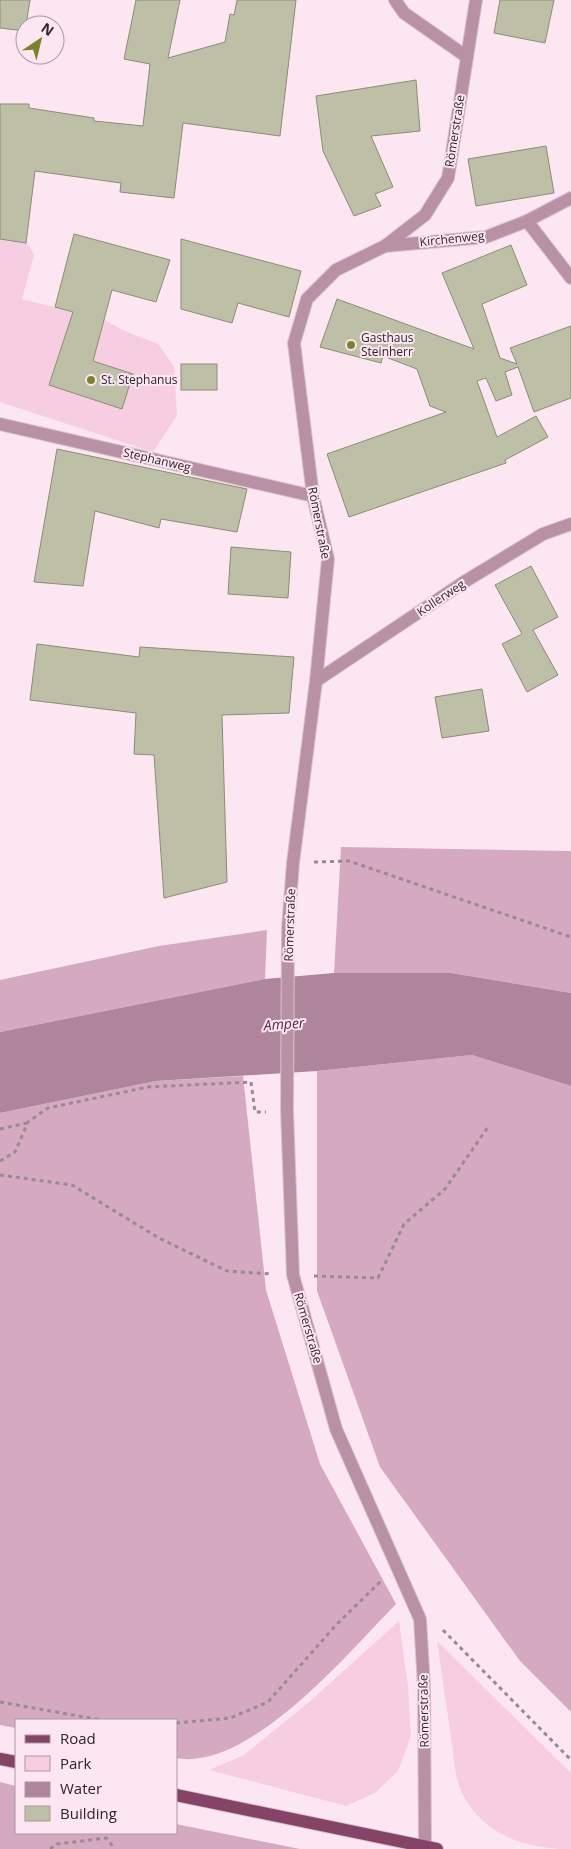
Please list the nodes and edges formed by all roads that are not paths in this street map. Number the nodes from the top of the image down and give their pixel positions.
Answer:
1 (395, 0) edge
2 (476, 0) edge
3 (467, 57) junction
4 (571, 198) edge
5 (527, 221) junction
6 (385, 246) junction
7 (571, 278) edge
8 (0, 424) edge
9 (313, 496) junction
10 (571, 524) edge
11 (316, 681) junction
12 (0, 1759) edge
13 (15, 1762) edge
14 (178, 1795) edge
15 (431, 1848) edge

1 - 3 street
2 - 3 street, Römerstraße
3 - 6 street, Römerstraße
4 - 5 street, Kirchenweg
5 - 6 street, Kirchenweg
5 - 7 street
6 - 9 street, Römerstraße
8 - 9 street, Stephanweg
9 - 11 street, Römerstraße
10 - 11 street, Kollerweg
11 - 15 street, Römerstraße
12 - 13 main road
14 - 15 main road

